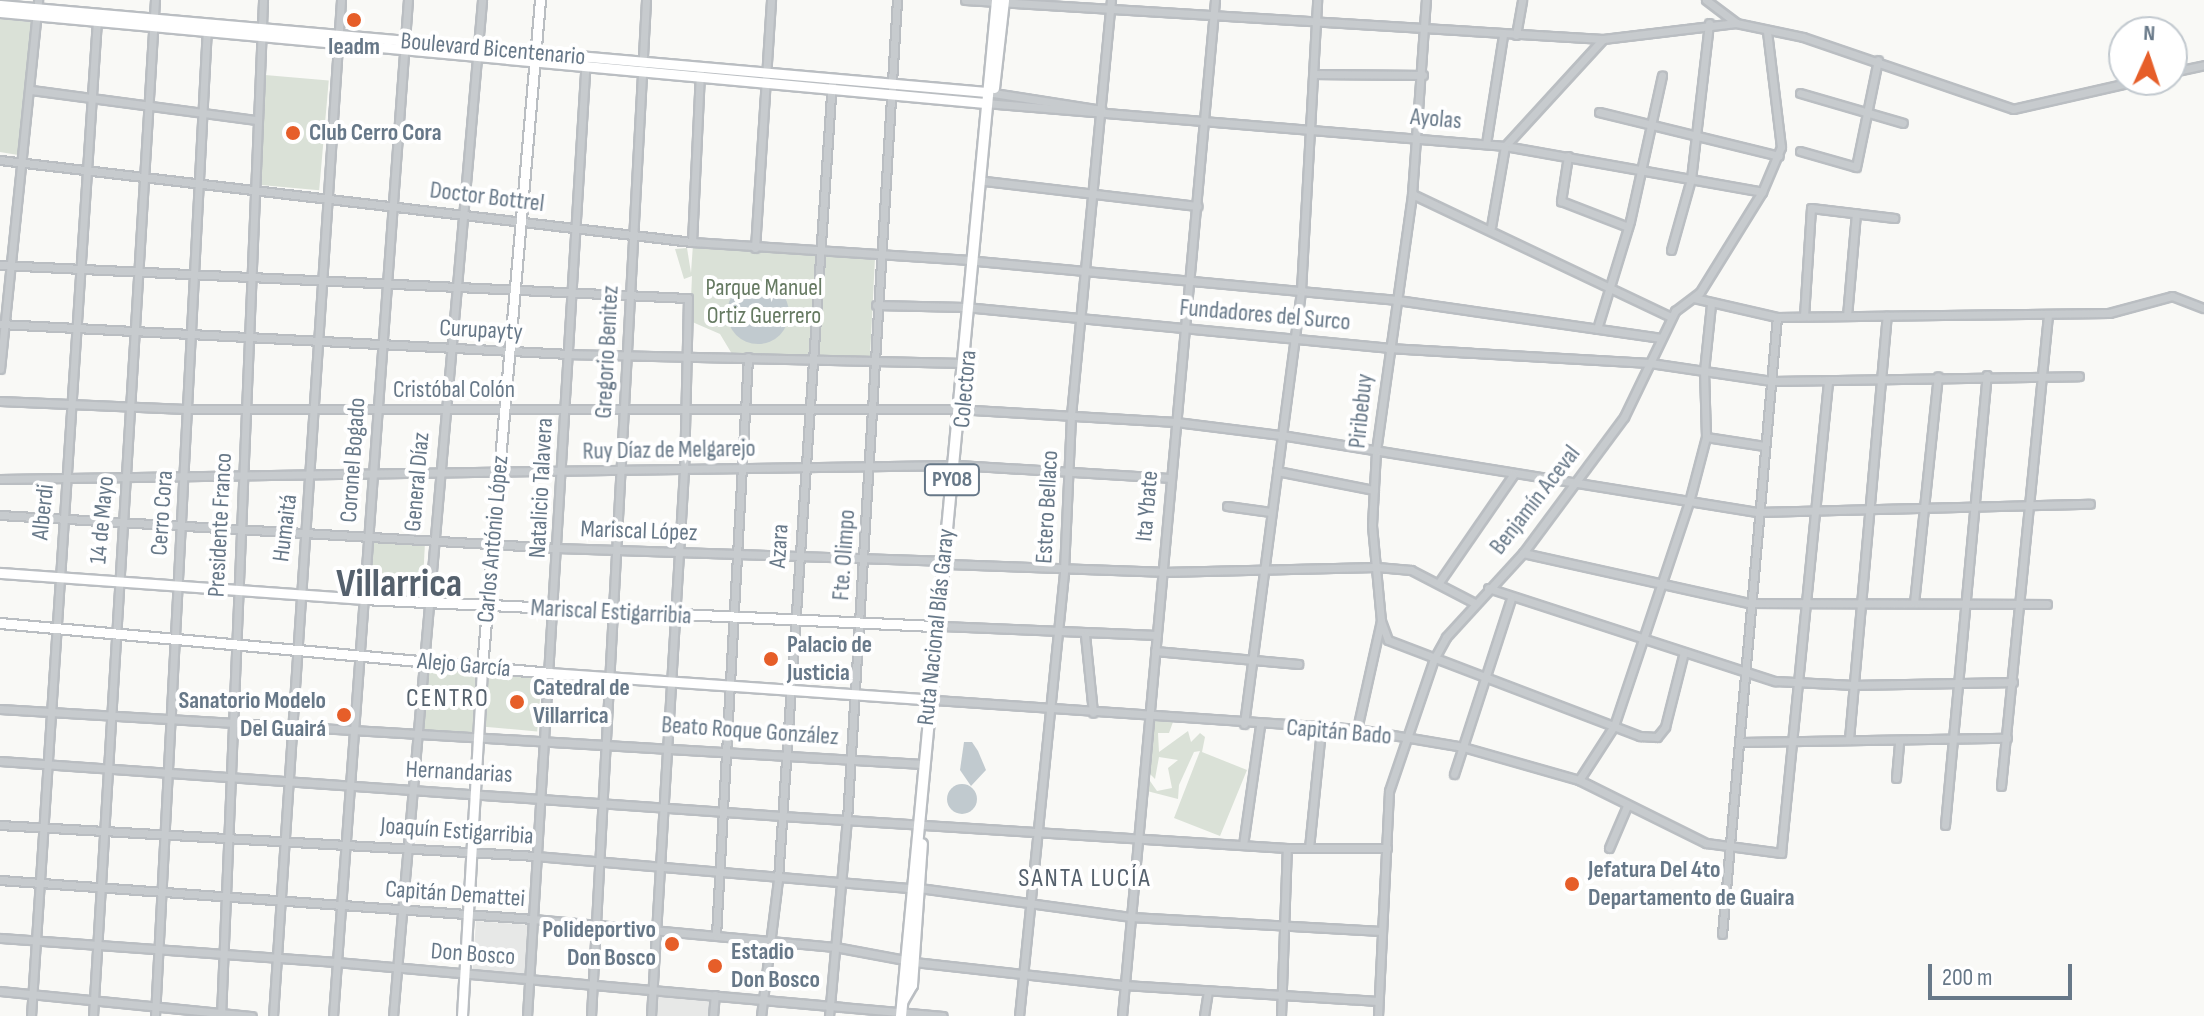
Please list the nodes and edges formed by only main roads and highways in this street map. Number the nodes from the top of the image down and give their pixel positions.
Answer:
1 (540, 0) edge
2 (1000, 2) edge
3 (0, 5) edge
4 (37, 8) edge
5 (0, 12) edge
6 (534, 58) junction
7 (989, 97) junction
8 (973, 260) junction
9 (968, 307) junction
10 (959, 409) junction
11 (0, 573) edge
12 (487, 605) junction
13 (0, 623) edge
14 (938, 626) junction
15 (482, 667) junction
16 (932, 700) junction
17 (920, 823) junction
18 (902, 1010) edge
19 (462, 1016) edge

1 - 6 main road, Carlos António López
2 - 7 highway, Ruta Nacional Blás Garay / PY08
3 - 4 main road, Boulevard Bicentenario
4 - 5 main road, Boulevard Bicentenario
4 - 6 main road, Boulevard Bicentenario
6 - 7 main road, Boulevard Bicentenario
6 - 12 main road, Carlos António López
7 - 8 highway, Ruta Nacional Blás Garay / PY08
7 - 8 main road
8 - 9 highway, Ruta Nacional Blás Garay / PY08
9 - 10 main road, Colectora
9 - 10 highway, Ruta Nacional Blás Garay / PY08
10 - 14 highway, Ruta Nacional Blás Garay / PY08
11 - 12 main road, Mariscal Estigarribia
12 - 14 main road, Mariscal Estigarribia
12 - 15 main road, Carlos António López
13 - 15 main road, Alejo García
14 - 16 highway, Ruta Nacional Blás Garay / PY08
15 - 16 main road, Alejo García
15 - 19 main road, Carlos António López
16 - 17 main road
16 - 17 highway, Ruta Nacional Blás Garay / PY08
17 - 18 highway, Ruta Nacional Blás Garay / PY08

